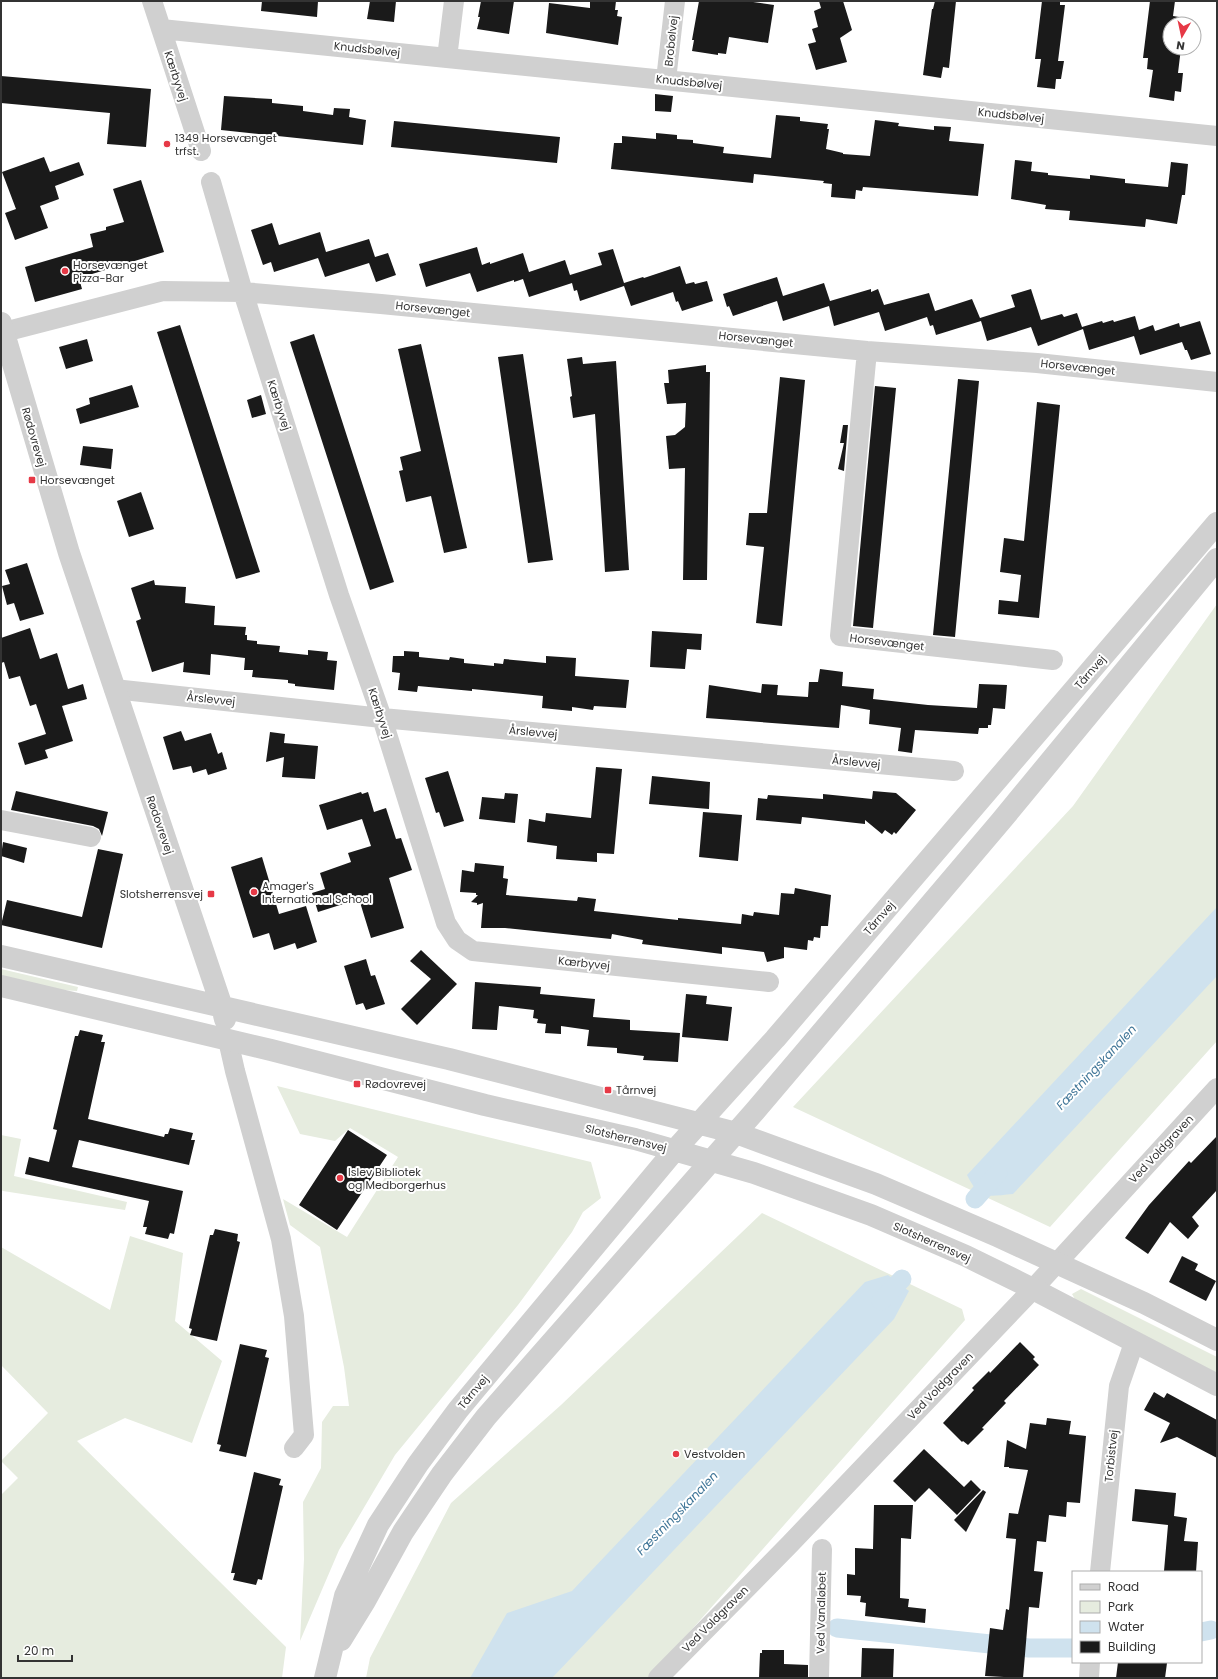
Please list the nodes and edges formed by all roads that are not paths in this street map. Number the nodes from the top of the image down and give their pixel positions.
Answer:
1 (152, 1) edge
2 (454, 1) edge
3 (675, 1) edge
4 (161, 29) junction
5 (447, 58) junction
6 (666, 80) junction
7 (1217, 136) edge
8 (201, 151) dead end
9 (211, 182) dead end
10 (243, 292) junction
11 (2, 328) edge
12 (867, 351) junction
13 (1217, 382) edge
14 (1217, 522) edge
15 (1217, 559) edge
16 (1053, 660) dead end
17 (114, 689) junction
18 (382, 718) junction
19 (954, 771) dead end
20 (1, 820) edge
21 (91, 838) dead end
22 (1, 956) edge
23 (769, 982) dead end
24 (1, 986) edge
25 (222, 1007) junction
26 (228, 1040) junction
27 (1217, 1088) edge
28 (699, 1124) junction
29 (736, 1133) junction
30 (674, 1151) junction
31 (710, 1161) junction
32 (1057, 1263) junction
33 (1033, 1289) junction
34 (1217, 1340) edge
35 (1134, 1343) junction
36 (1217, 1385) edge
37 (294, 1448) dead end
38 (822, 1549) dead end
39 (1100, 1571) edge
40 (331, 1656) junction
41 (1090, 1663) edge
42 (324, 1678) edge
43 (658, 1678) edge
44 (819, 1678) edge
45 (1089, 1678) edge

1 - 4 street, Kærbyvej
2 - 5 street
3 - 6 street, Brobølvej
4 - 5 street, Knudsbølvej
4 - 8 street, Kærbyvej
5 - 6 street, Knudsbølvej
6 - 7 street, Knudsbølvej
9 - 10 street, Kærbyvej
10 - 11 street, Horsevænget
10 - 12 street, Horsevænget
10 - 18 street, Kærbyvej
11 - 17 street, Rødovrevej
12 - 13 street, Horsevænget
12 - 16 street, Horsevænget
14 - 28 street, Tårnvej
15 - 29 street, Tårnvej
17 - 18 street, Årslevvej
17 - 25 street, Rødovrevej
18 - 19 street, Årslevvej
18 - 23 street, Kærbyvej
20 - 21 street
22 - 25 street
24 - 26 street, Slotsherrensvej
25 - 26 street, Rødovrevej
25 - 28 street
26 - 30 street, Slotsherrensvej
26 - 37 street, Rødovrevej
27 - 32 street, Ved Voldgraven
28 - 29 street
28 - 30 street, Tårnvej
29 - 31 street, Tårnvej
29 - 32 street
30 - 31 street, Slotsherrensvej
30 - 40 street, Tårnvej
31 - 33 street, Slotsherrensvej
31 - 40 street, Tårnvej
32 - 33 street, Ved Voldgraven
32 - 34 street
33 - 35 street, Slotsherrensvej
33 - 43 street, Ved Voldgraven
35 - 36 street, Slotsherrensvej
35 - 39 street, Torbistvej
38 - 44 street, Ved Vandløbet
40 - 42 street, Tårnvej
41 - 45 street

